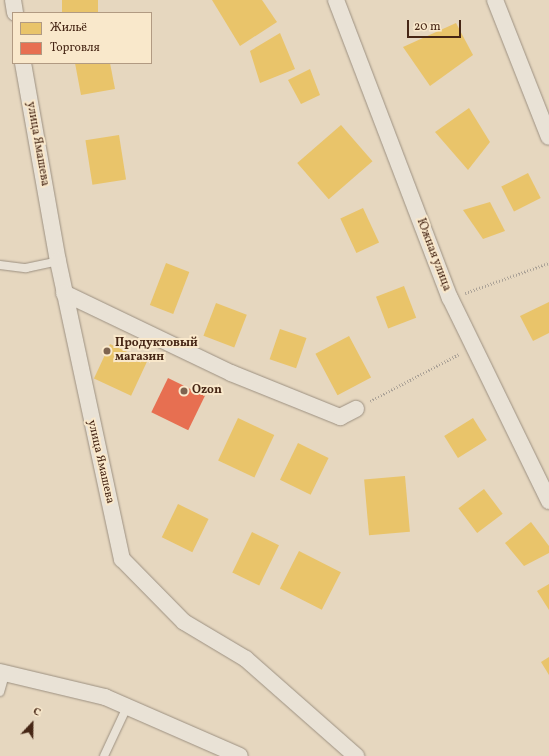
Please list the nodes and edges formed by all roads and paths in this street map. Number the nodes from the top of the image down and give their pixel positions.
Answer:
1 (13, 0) edge
2 (336, 0) edge
3 (495, 0) edge
4 (15, 12) edge
5 (23, 64) edge
6 (549, 137) edge
7 (58, 261) junction
8 (549, 263) edge
9 (0, 265) edge
10 (64, 293) junction
11 (450, 298) junction
12 (473, 346) junction
13 (356, 409) joint
14 (549, 501) edge
15 (2, 673) edge
16 (0, 692) edge
17 (127, 706) junction
18 (104, 756) edge
19 (240, 756) edge
20 (356, 756) edge

1 - 4 street
2 - 11 street, Южная улица
3 - 6 street
5 - 7 street, улица Ямашева
7 - 9 lane
7 - 10 street, улица Ямашева
8 - 11 path
10 - 13 street
10 - 20 street, улица Ямашева
11 - 12 street, Южная улица
12 - 13 path
12 - 14 street, Южная улица
15 - 16 lane
15 - 17 street
17 - 18 lane
17 - 19 street

